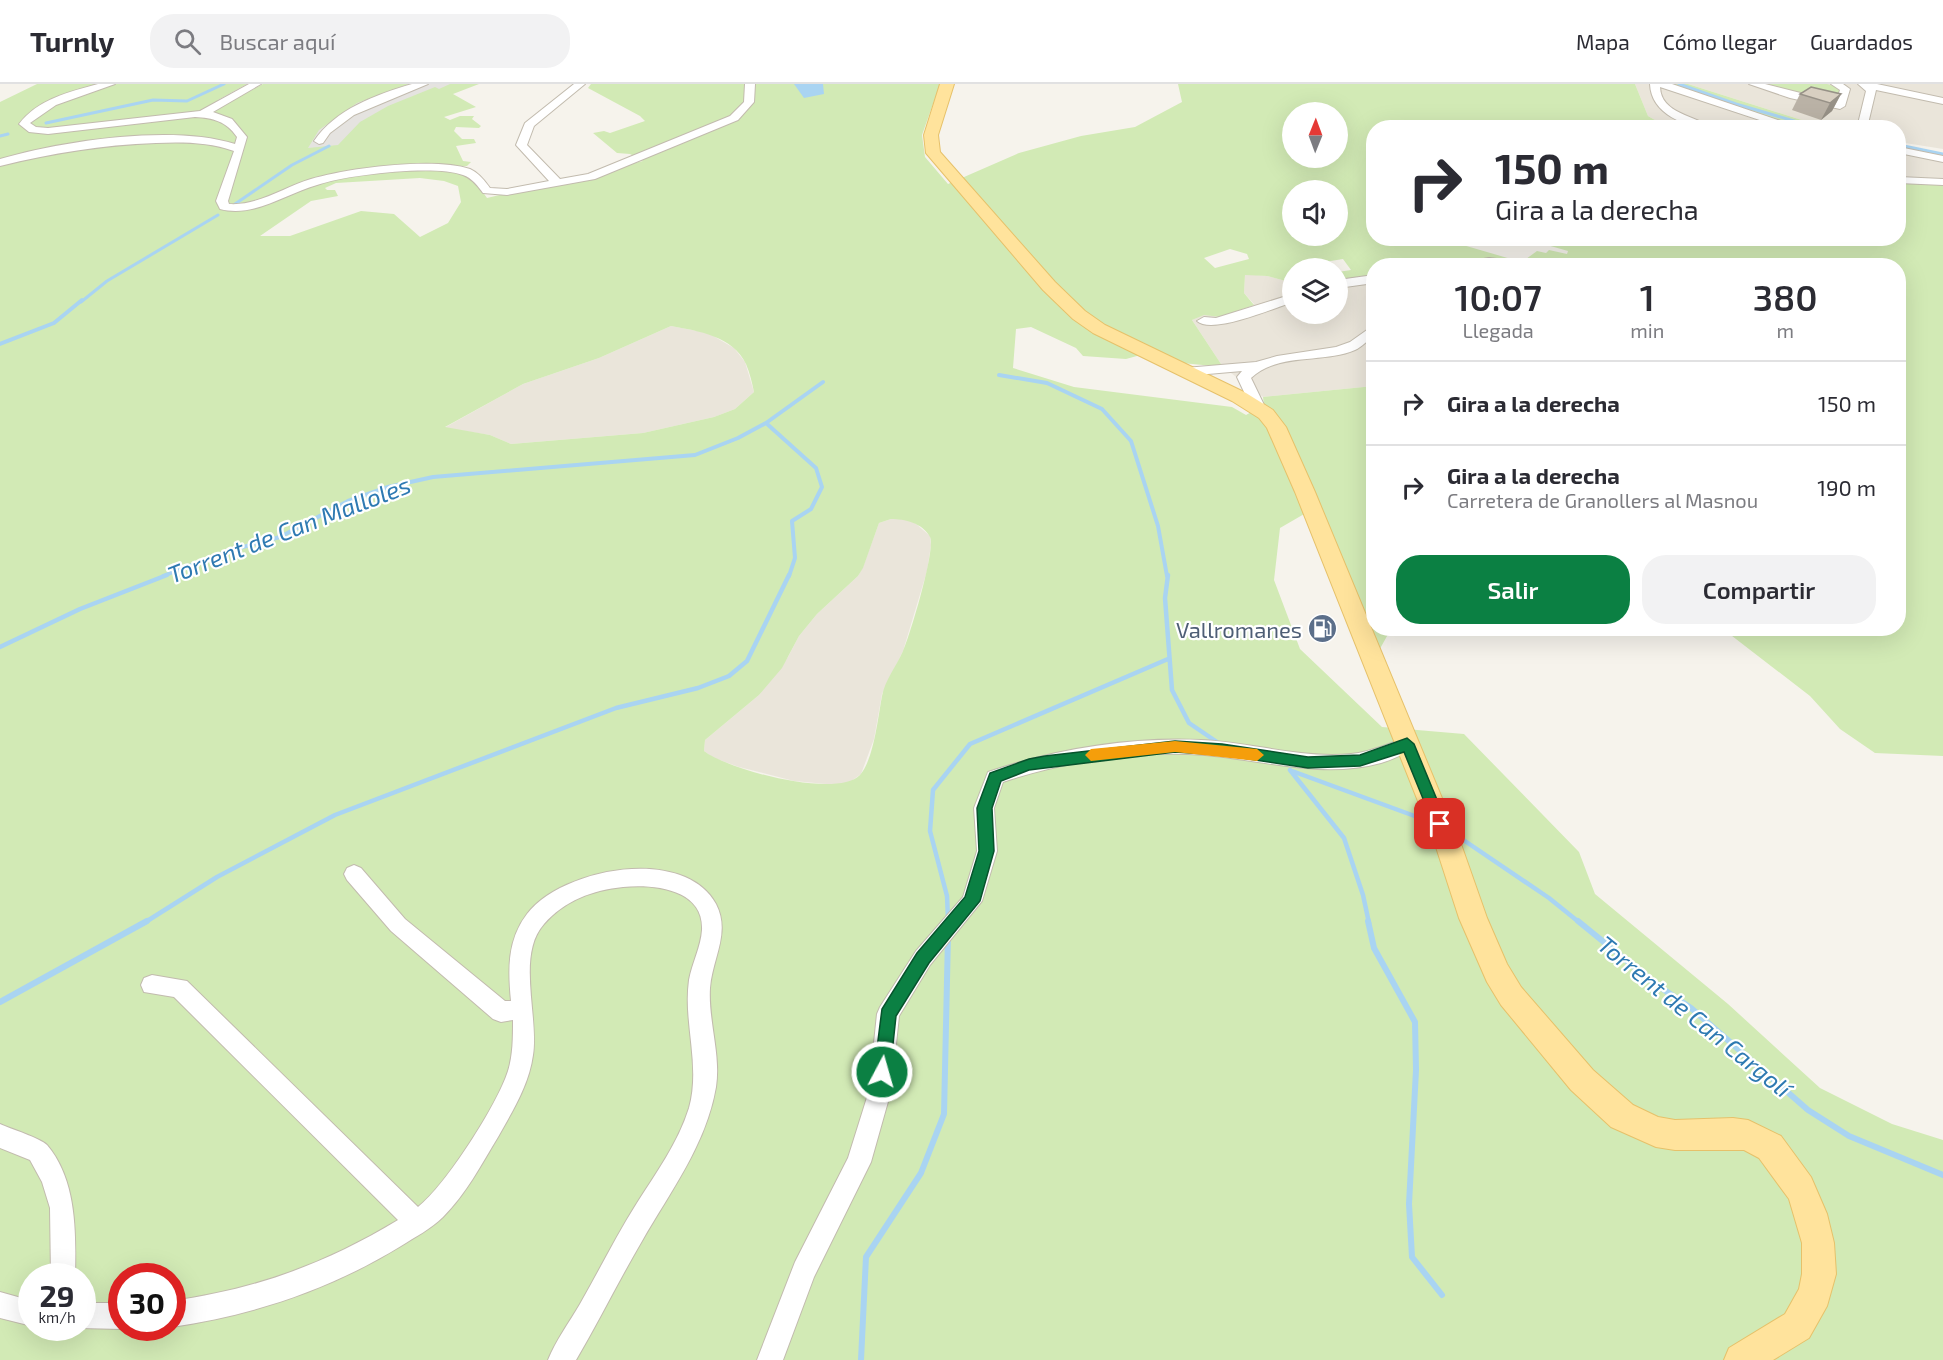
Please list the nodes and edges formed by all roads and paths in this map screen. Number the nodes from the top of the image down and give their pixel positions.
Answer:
1 (82, 84) edge
2 (110, 84) edge
3 (256, 84) edge
4 (423, 84) edge
5 (580, 84) edge
6 (750, 84) edge
7 (948, 84) edge
8 (955, 84) edge
9 (1655, 84) edge
10 (1662, 84) edge
11 (1744, 84) edge
12 (1836, 84) edge
13 (1866, 85) edge
14 (1756, 86) edge
15 (64, 97) junction
16 (1943, 101) edge
17 (202, 114) junction
18 (1689, 120) edge
19 (1770, 120) edge
20 (1864, 120) edge
21 (933, 128) junction
22 (319, 141) dead end
23 (1906, 141) edge
24 (240, 148) junction
25 (1943, 148) edge
26 (1906, 151) edge
27 (1943, 159) edge
28 (0, 163) edge
29 (1906, 180) edge
30 (1943, 182) edge
31 (557, 183) junction
32 (1366, 280) edge
33 (1348, 283) edge
34 (1282, 301) edge
35 (1204, 321) dead end
36 (1366, 336) edge
37 (1263, 365) junction
38 (1212, 370) junction
39 (1248, 371) junction
40 (1185, 372) junction
41 (1227, 386) junction
42 (1259, 409) junction
43 (1407, 744) junction
44 (354, 874) dead end
45 (152, 985) dead end
46 (523, 1009) junction
47 (0, 1136) edge
48 (417, 1222) junction
49 (63, 1263) edge
50 (0, 1305) edge
51 (18, 1310) edge
52 (186, 1312) edge
53 (561, 1360) edge
54 (770, 1360) edge
55 (1741, 1360) edge

1 - 15 street
2 - 15 street
3 - 17 street
4 - 22 street
5 - 31 street
6 - 31 street
7 - 21 main road
8 - 21 main road
9 - 18 street
10 - 19 street
11 - 14 street
12 - 14 street
13 - 16 street
13 - 20 street
15 - 17 street
17 - 24 street
21 - 40 main road
23 - 25 street
24 - 28 street
24 - 31 street
26 - 27 street
29 - 30 street
32 - 33 street
34 - 35 street
36 - 37 street
37 - 38 street
37 - 39 street
38 - 40 street
38 - 41 street
39 - 41 street
39 - 42 street
40 - 41 main road
41 - 42 main road
42 - 43 main road
43 - 54 street
43 - 55 main road
44 - 46 street
45 - 48 street
46 - 48 street
46 - 53 street
47 - 49 street
48 - 52 street
50 - 51 street

